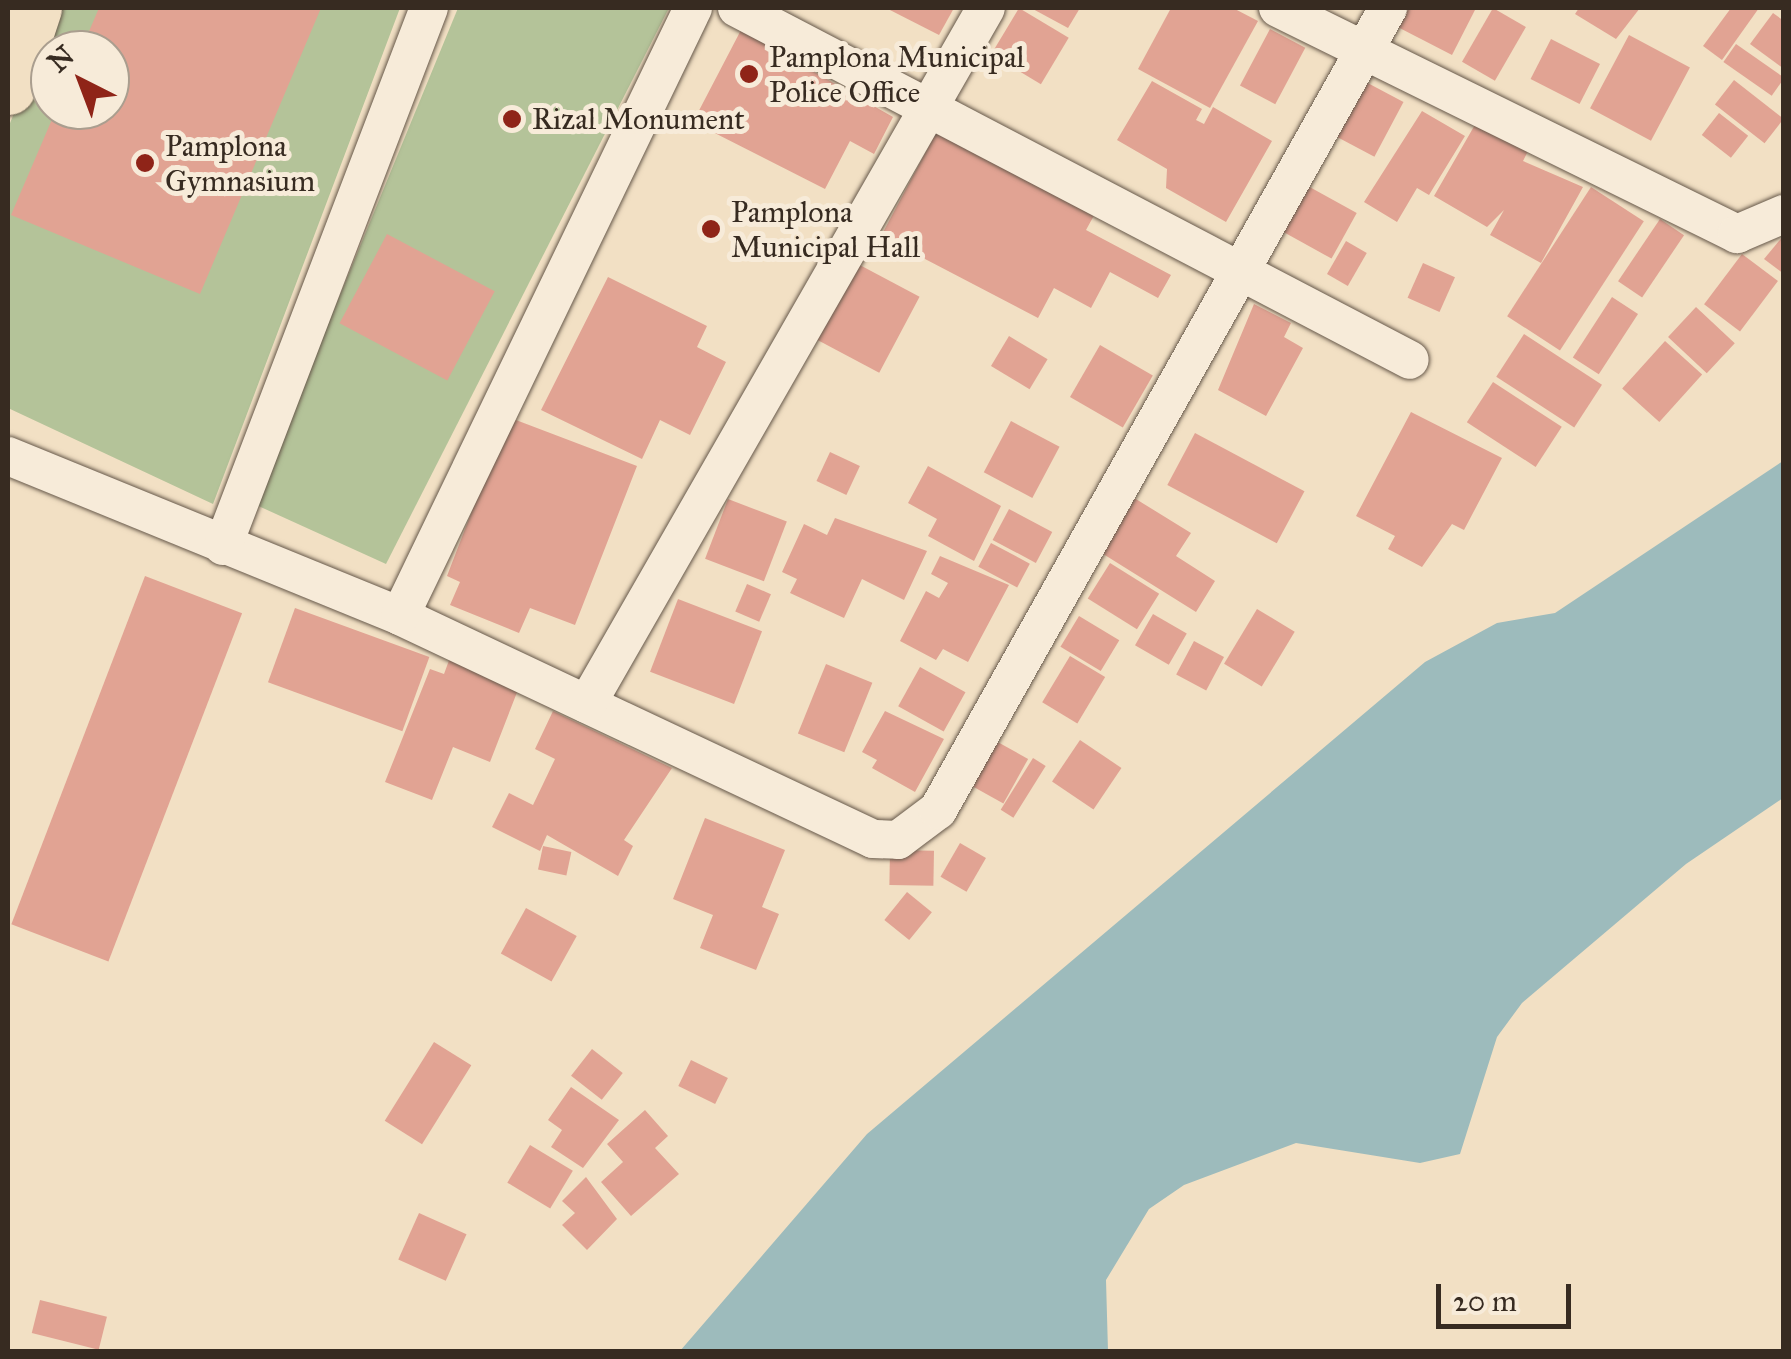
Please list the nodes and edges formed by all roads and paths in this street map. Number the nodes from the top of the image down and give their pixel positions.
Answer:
1 (34, 8) edge
2 (429, 8) edge
3 (693, 8) edge
4 (737, 8) edge
5 (986, 8) edge
6 (1278, 8) edge
7 (1388, 8) edge
8 (1364, 48) junction
9 (8, 87) edge
10 (925, 109) junction
11 (1784, 214) edge
12 (1242, 271) junction
13 (1410, 360) dead end
14 (8, 456) edge
15 (223, 546) junction
16 (400, 616) junction
17 (586, 704) junction

1 - 9 highway
2 - 15 street
3 - 16 street
4 - 10 street
5 - 10 street
6 - 8 street
7 - 8 street
8 - 11 street
8 - 12 street
10 - 12 street
10 - 17 street
12 - 13 street
12 - 17 street
14 - 15 street
15 - 16 street
16 - 17 street

